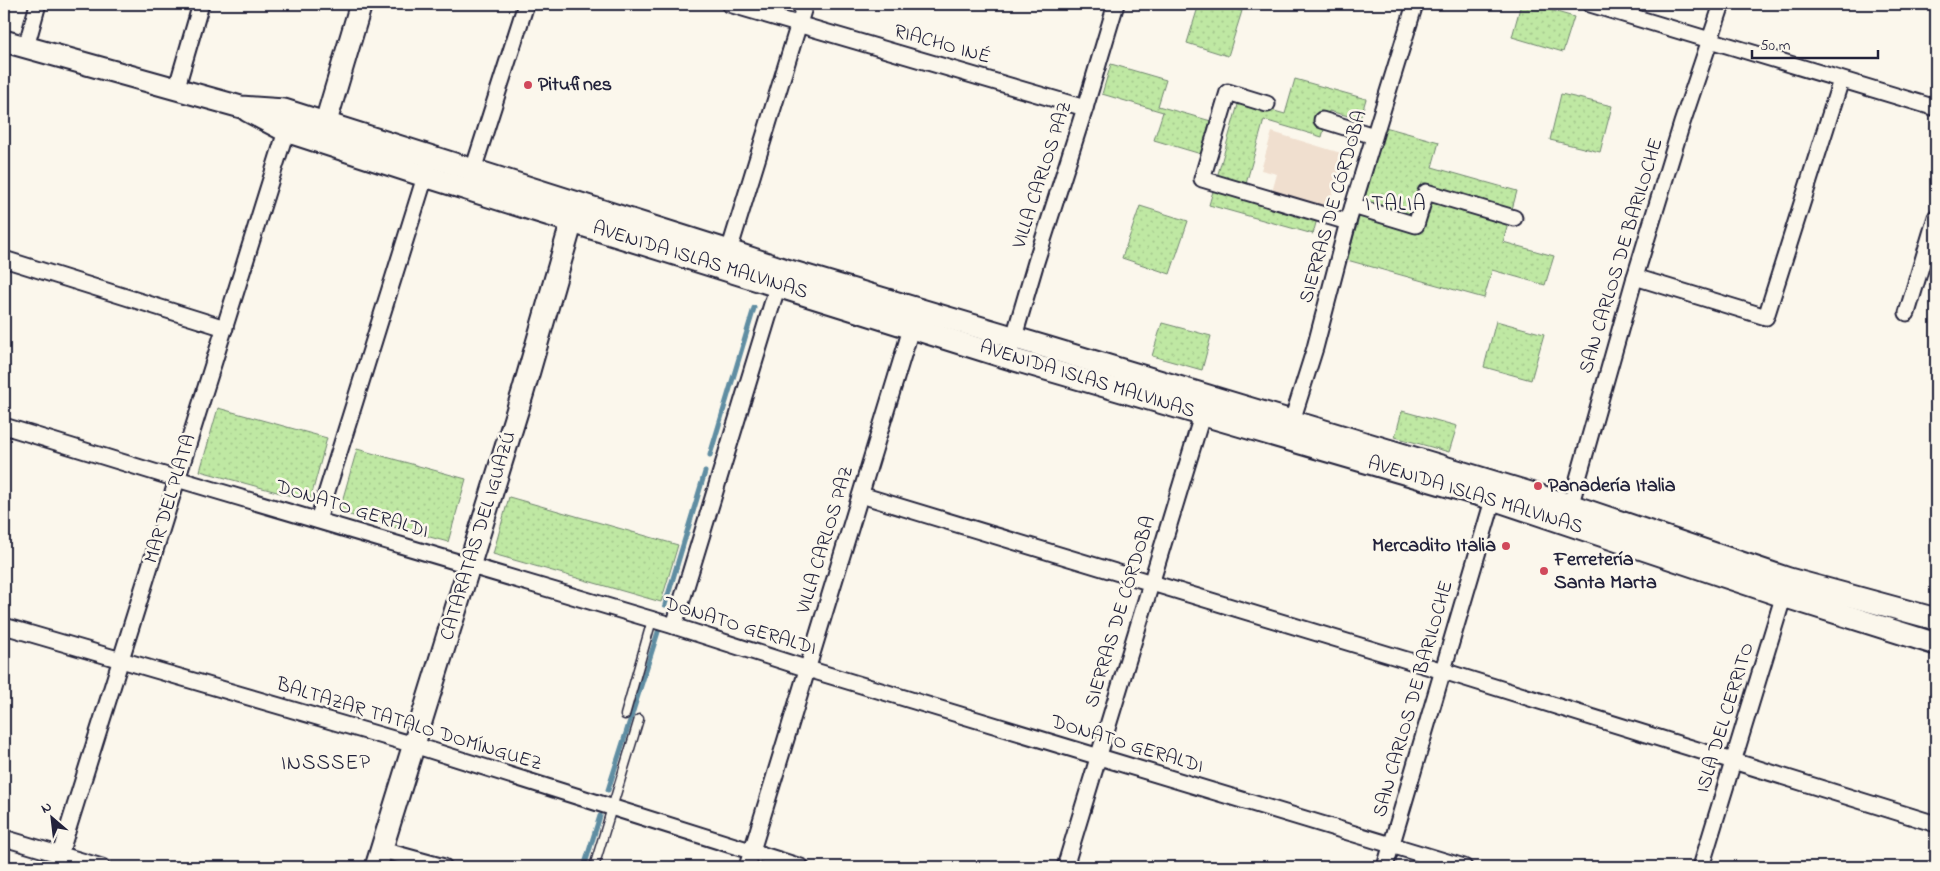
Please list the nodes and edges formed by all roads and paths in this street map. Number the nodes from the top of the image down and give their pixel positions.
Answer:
1 (38, 4) edge
2 (201, 4) edge
3 (362, 4) edge
4 (526, 4) edge
5 (729, 4) edge
6 (805, 4) edge
7 (1116, 4) edge
8 (1415, 4) edge
9 (1590, 4) edge
10 (1722, 4) edge
11 (799, 24) junction
12 (1711, 40) junction
13 (4, 41) edge
14 (26, 47) junction
15 (1841, 80) junction
16 (176, 90) junction
17 (1267, 104) dead end
18 (241, 108) junction
19 (1085, 108) junction
20 (1936, 108) edge
21 (1322, 120) dead end
22 (286, 131) junction
23 (323, 132) junction
24 (1374, 136) junction
25 (428, 166) junction
26 (473, 170) junction
27 (1353, 206) junction
28 (575, 212) junction
29 (1514, 218) dead end
30 (1936, 218) edge
31 (1348, 222) junction
32 (729, 250) junction
33 (4, 259) edge
34 (1635, 277) junction
35 (780, 278) junction
36 (1907, 313) dead end
37 (914, 318) junction
38 (225, 328) junction
39 (1011, 348) junction
40 (1205, 406) junction
41 (1292, 421) junction
42 (5, 430) edge
43 (177, 479) junction
44 (1495, 491) junction
45 (861, 495) junction
46 (1568, 514) junction
47 (318, 520) junction
48 (470, 566) junction
49 (1152, 583) junction
50 (1786, 588) junction
51 (1936, 619) edge
52 (652, 620) junction
53 (4, 626) edge
54 (674, 626) junction
55 (1936, 644) edge
56 (121, 660) junction
57 (808, 669) junction
58 (1444, 671) junction
59 (624, 715) dead end
60 (639, 719) dead end
61 (414, 746) junction
62 (1098, 756) junction
63 (1733, 762) junction
64 (612, 808) junction
65 (1936, 824) edge
66 (4, 838) edge
67 (1391, 846) junction
68 (379, 859) edge
69 (750, 860) edge
70 (58, 861) edge
71 (102, 867) edge
72 (444, 867) edge
73 (594, 867) edge
74 (801, 867) edge
75 (1064, 867) edge
76 (1385, 867) edge
77 (1464, 867) edge
78 (1701, 867) edge

1 - 14 street
2 - 16 street
3 - 23 main road
4 - 26 street
5 - 11 street, RIACHO INÉ
6 - 11 street
7 - 19 street, VILLA CARLOS PAZ
8 - 24 street, SIERRAS DE CÓRDOBA
9 - 12 street
10 - 12 street, SAN CARLOS DE BARILOCHE
11 - 19 street, RIACHO INÉ
11 - 32 street
12 - 15 street
12 - 34 street, SAN CARLOS DE BARILOCHE
13 - 14 main road, AVENIDA ISLAS MALVINAS
14 - 16 main road, AVENIDA ISLAS MALVINAS
15 - 20 street
15 - 34 street
16 - 18 main road, AVENIDA ISLAS MALVINAS
17 - 31 street
18 - 22 main road, AVENIDA ISLAS MALVINAS
18 - 23 main road, AVENIDA ISLAS MALVINAS
19 - 39 street, VILLA CARLOS PAZ
21 - 24 street
22 - 23 main road, AVENIDA ISLAS MALVINAS
22 - 38 street, MAR DEL PLATA
23 - 25 main road, AVENIDA ISLAS MALVINAS
24 - 27 street, SIERRAS DE CÓRDOBA
25 - 26 main road, AVENIDA ISLAS MALVINAS
25 - 28 main road, AVENIDA ISLAS MALVINAS
25 - 47 street
26 - 28 main road, AVENIDA ISLAS MALVINAS
27 - 29 street
27 - 31 street, SIERRAS DE CÓRDOBA
28 - 32 main road, AVENIDA ISLAS MALVINAS
28 - 35 main road, AVENIDA ISLAS MALVINAS
28 - 48 main road, CATARATAS DEL IGUAZÚ
30 - 36 street
31 - 41 street, SIERRAS DE CÓRDOBA
32 - 35 main road, AVENIDA ISLAS MALVINAS
33 - 38 street
34 - 46 street, SAN CARLOS DE BARILOCHE
35 - 37 main road, AVENIDA ISLAS MALVINAS
35 - 54 street
37 - 39 main road, AVENIDA ISLAS MALVINAS
37 - 45 street, VILLA CARLOS PAZ
38 - 43 street, MAR DEL PLATA
39 - 40 main road, AVENIDA ISLAS MALVINAS
40 - 41 main road, AVENIDA ISLAS MALVINAS
40 - 44 main road, AVENIDA ISLAS MALVINAS
40 - 49 street, SIERRAS DE CÓRDOBA
41 - 44 main road, AVENIDA ISLAS MALVINAS
42 - 43 street, DONATO GERALDI
43 - 47 street, DONATO GERALDI
43 - 56 street, MAR DEL PLATA
44 - 46 main road, AVENIDA ISLAS MALVINAS
44 - 58 street, SAN CARLOS DE BARILOCHE
45 - 49 street
45 - 57 street, VILLA CARLOS PAZ
46 - 50 main road, AVENIDA ISLAS MALVINAS
47 - 48 street, DONATO GERALDI
48 - 52 street, DONATO GERALDI
48 - 61 main road, CATARATAS DEL IGUAZÚ
49 - 58 street
49 - 62 street, SIERRAS DE CÓRDOBA
50 - 51 main road, AVENIDA ISLAS MALVINAS
50 - 55 main road, AVENIDA ISLAS MALVINAS
50 - 63 street, ISLA DEL CERRITO
52 - 54 street, DONATO GERALDI
52 - 59 lane
53 - 56 street, BALTAZAR TATALO DOMÍNGUEZ
54 - 57 street, DONATO GERALDI
56 - 61 street, BALTAZAR TATALO DOMÍNGUEZ
56 - 70 street, MAR DEL PLATA
57 - 62 street, DONATO GERALDI
57 - 69 street, VILLA CARLOS PAZ
58 - 63 street
58 - 67 street, SAN CARLOS DE BARILOCHE
60 - 64 lane
61 - 64 street, BALTAZAR TATALO DOMÍNGUEZ
61 - 68 main road, CATARATAS DEL IGUAZÚ
62 - 67 street, DONATO GERALDI
62 - 75 street, SIERRAS DE CÓRDOBA
63 - 65 street
63 - 78 street, ISLA DEL CERRITO
64 - 69 street, BALTAZAR TATALO DOMÍNGUEZ
64 - 73 lane
66 - 70 street
67 - 76 street, SAN CARLOS DE BARILOCHE
67 - 77 street, DONATO GERALDI
68 - 72 street
69 - 74 street, BALTAZAR TATALO DOMÍNGUEZ
70 - 71 street

